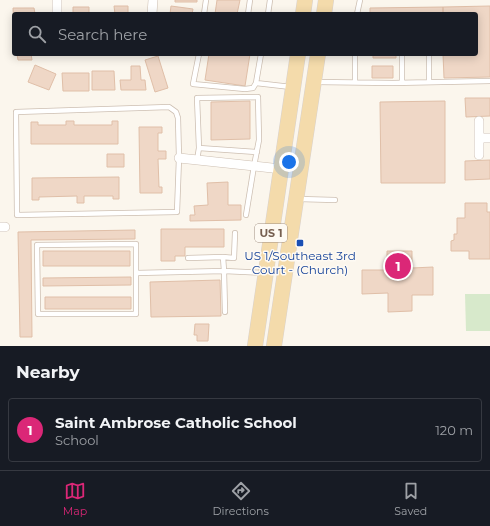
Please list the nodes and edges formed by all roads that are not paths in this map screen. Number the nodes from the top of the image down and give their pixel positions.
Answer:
1 (57, 0) edge
2 (154, 0) edge
3 (206, 0) edge
4 (250, 0) edge
5 (270, 0) edge
6 (306, 0) edge
7 (326, 0) edge
8 (360, 0) edge
9 (57, 12) edge
10 (152, 12) edge
11 (204, 12) edge
12 (248, 12) edge
13 (268, 12) edge
14 (303, 12) edge
15 (324, 12) edge
16 (357, 12) edge
17 (198, 56) edge
18 (261, 56) edge
19 (298, 56) edge
20 (318, 56) edge
21 (355, 56) edge
22 (402, 56) edge
23 (429, 56) edge
24 (490, 81) edge
25 (314, 82) junction
26 (355, 82) junction
27 (429, 82) junction
28 (256, 83) junction
29 (402, 83) junction
30 (293, 87) junction
31 (479, 121) dead end
32 (286, 134) junction
33 (479, 138) junction
34 (490, 138) edge
35 (199, 148) junction
36 (256, 152) junction
37 (479, 155) dead end
38 (179, 158) junction
39 (197, 160) junction
40 (254, 166) junction
41 (281, 169) junction
42 (300, 170) junction
43 (296, 199) junction
44 (335, 200) dead end
45 (246, 216) dead end
46 (235, 233) dead end
47 (223, 257) junction
48 (188, 258) dead end
49 (224, 271) junction
50 (136, 273) junction
51 (265, 273) junction
52 (225, 312) dead end
53 (254, 346) edge
54 (274, 346) edge

1 - 9 street
2 - 10 street
3 - 11 lane
4 - 12 lane
5 - 13 lane
6 - 14 main road
7 - 15 main road
8 - 16 lane
17 - 28 lane
18 - 28 lane
19 - 30 main road, US 1
20 - 25 main road, US 1
21 - 26 lane
22 - 29 lane
23 - 27 lane
24 - 27 lane
25 - 26 lane
25 - 42 main road, US 1
26 - 29 lane
27 - 29 lane
28 - 30 lane
30 - 32 main road, US 1
31 - 33 street
32 - 41 main road, US 1
32 - 42 main road
33 - 34 street
33 - 37 street
35 - 36 lane
35 - 36 lane
35 - 39 lane
36 - 40 lane
38 - 38 lane
38 - 39 street
39 - 40 street
40 - 41 street
40 - 45 lane
41 - 43 main road
41 - 51 main road, US 1
42 - 43 main road, US 1
43 - 44 lane
43 - 54 main road, US 1
46 - 47 lane
47 - 48 lane
47 - 49 lane
49 - 50 lane
49 - 51 lane
49 - 52 lane
50 - 50 lane
51 - 53 main road, US 1

